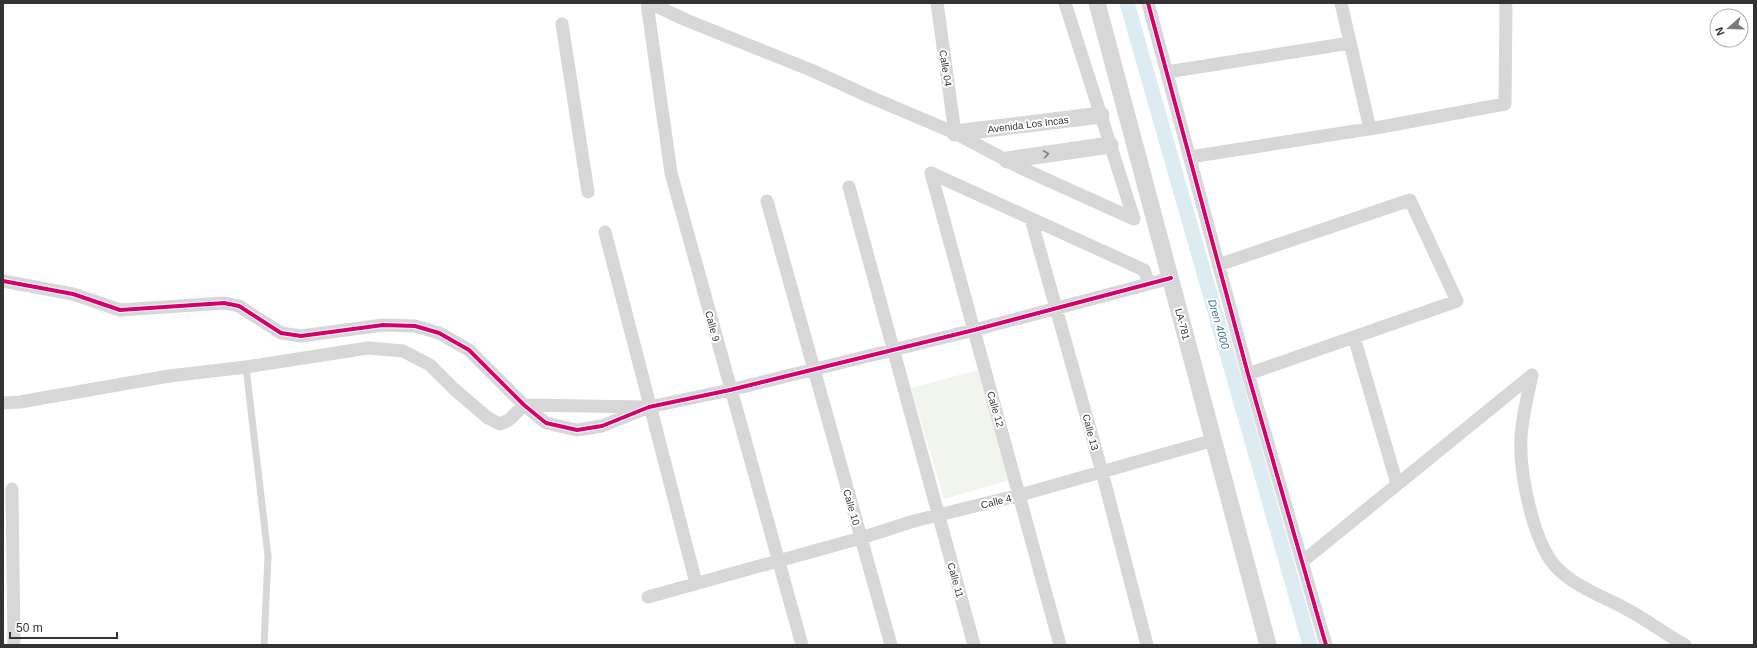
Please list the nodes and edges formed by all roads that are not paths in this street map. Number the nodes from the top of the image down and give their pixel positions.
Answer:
1 (647, 3) edge
2 (650, 3) edge
3 (937, 3) edge
4 (1065, 3) edge
5 (1097, 3) edge
6 (1148, 3) edge
7 (1341, 3) edge
8 (1506, 3) edge
9 (562, 24) dead end
10 (1350, 43) junction
11 (1167, 72) junction
12 (1101, 115) junction
13 (1370, 129) junction
14 (955, 133) junction
15 (1110, 145) junction
16 (1190, 157) junction
17 (1007, 160) junction
18 (849, 187) dead end
19 (588, 192) dead end
20 (767, 201) dead end
21 (1031, 219) junction
22 (605, 232) dead end
23 (1218, 264) junction
24 (1171, 278) junction
25 (3, 281) edge
26 (1149, 283) junction
27 (1056, 307) junction
28 (974, 330) junction
29 (1354, 337) junction
30 (894, 349) junction
31 (246, 367) junction
32 (813, 369) junction
33 (1248, 374) junction
34 (730, 390) junction
35 (3, 403) edge
36 (524, 405) junction
37 (649, 407) junction
38 (1214, 440) junction
39 (1102, 472) junction
40 (1397, 484) junction
41 (12, 489) dead end
42 (1020, 495) junction
43 (937, 515) junction
44 (861, 538) junction
45 (778, 559) junction
46 (1303, 561) junction
47 (696, 583) junction
48 (648, 597) dead end
49 (14, 645) edge
50 (264, 645) edge
51 (802, 645) edge
52 (891, 645) edge
53 (974, 645) edge
54 (1060, 645) edge
55 (1147, 645) edge
56 (1268, 645) edge
57 (1326, 645) edge
58 (1685, 645) edge

1 - 34 street, Calle 9
2 - 14 street
3 - 14 street, Calle 04
4 - 12 street
5 - 24 street, LA-781 / LA-781
6 - 11 street
7 - 10 street
8 - 13 street
9 - 19 street
10 - 11 street
10 - 13 street
11 - 16 street
12 - 14 street, Avenida Los Incas
12 - 15 street
13 - 16 street
14 - 17 street
17 -> 15 street
15 - 17 street
16 - 23 street
18 - 30 street, Calle 11
20 - 32 street, Calle 10
21 - 26 street
21 - 27 street, Calle 13
21 - 28 street, Calle 12
22 - 37 street
23 - 29 street
23 - 33 street
24 - 26 street
24 - 38 street, LA-781 / LA-781
25 - 36 street
26 - 27 street
27 - 28 street
27 - 39 street, Calle 13
28 - 30 street
28 - 42 street, Calle 12
29 - 33 street
29 - 40 street
30 - 32 street
30 - 43 street, Calle 11
31 - 35 street
31 - 36 street
31 - 50 lane
32 - 34 street
32 - 44 street, Calle 10
33 - 46 street
34 - 37 street
34 - 45 street, Calle 9
36 - 37 street
36 - 37 street
37 - 47 street
38 - 39 street, Calle 4
38 - 56 street, LA-781 / LA-781
39 - 42 street, Calle 4
39 - 55 street, Calle 13
40 - 46 street
40 - 58 street
41 - 49 street
42 - 43 street, Calle 4
42 - 54 street, Calle 12
43 - 44 street, Calle 4
43 - 53 street, Calle 11
44 - 45 street, Calle 4
44 - 52 street, Calle 10
45 - 47 street, Calle 4
45 - 51 street, Calle 9
46 - 57 street
47 - 48 street, Calle 4

